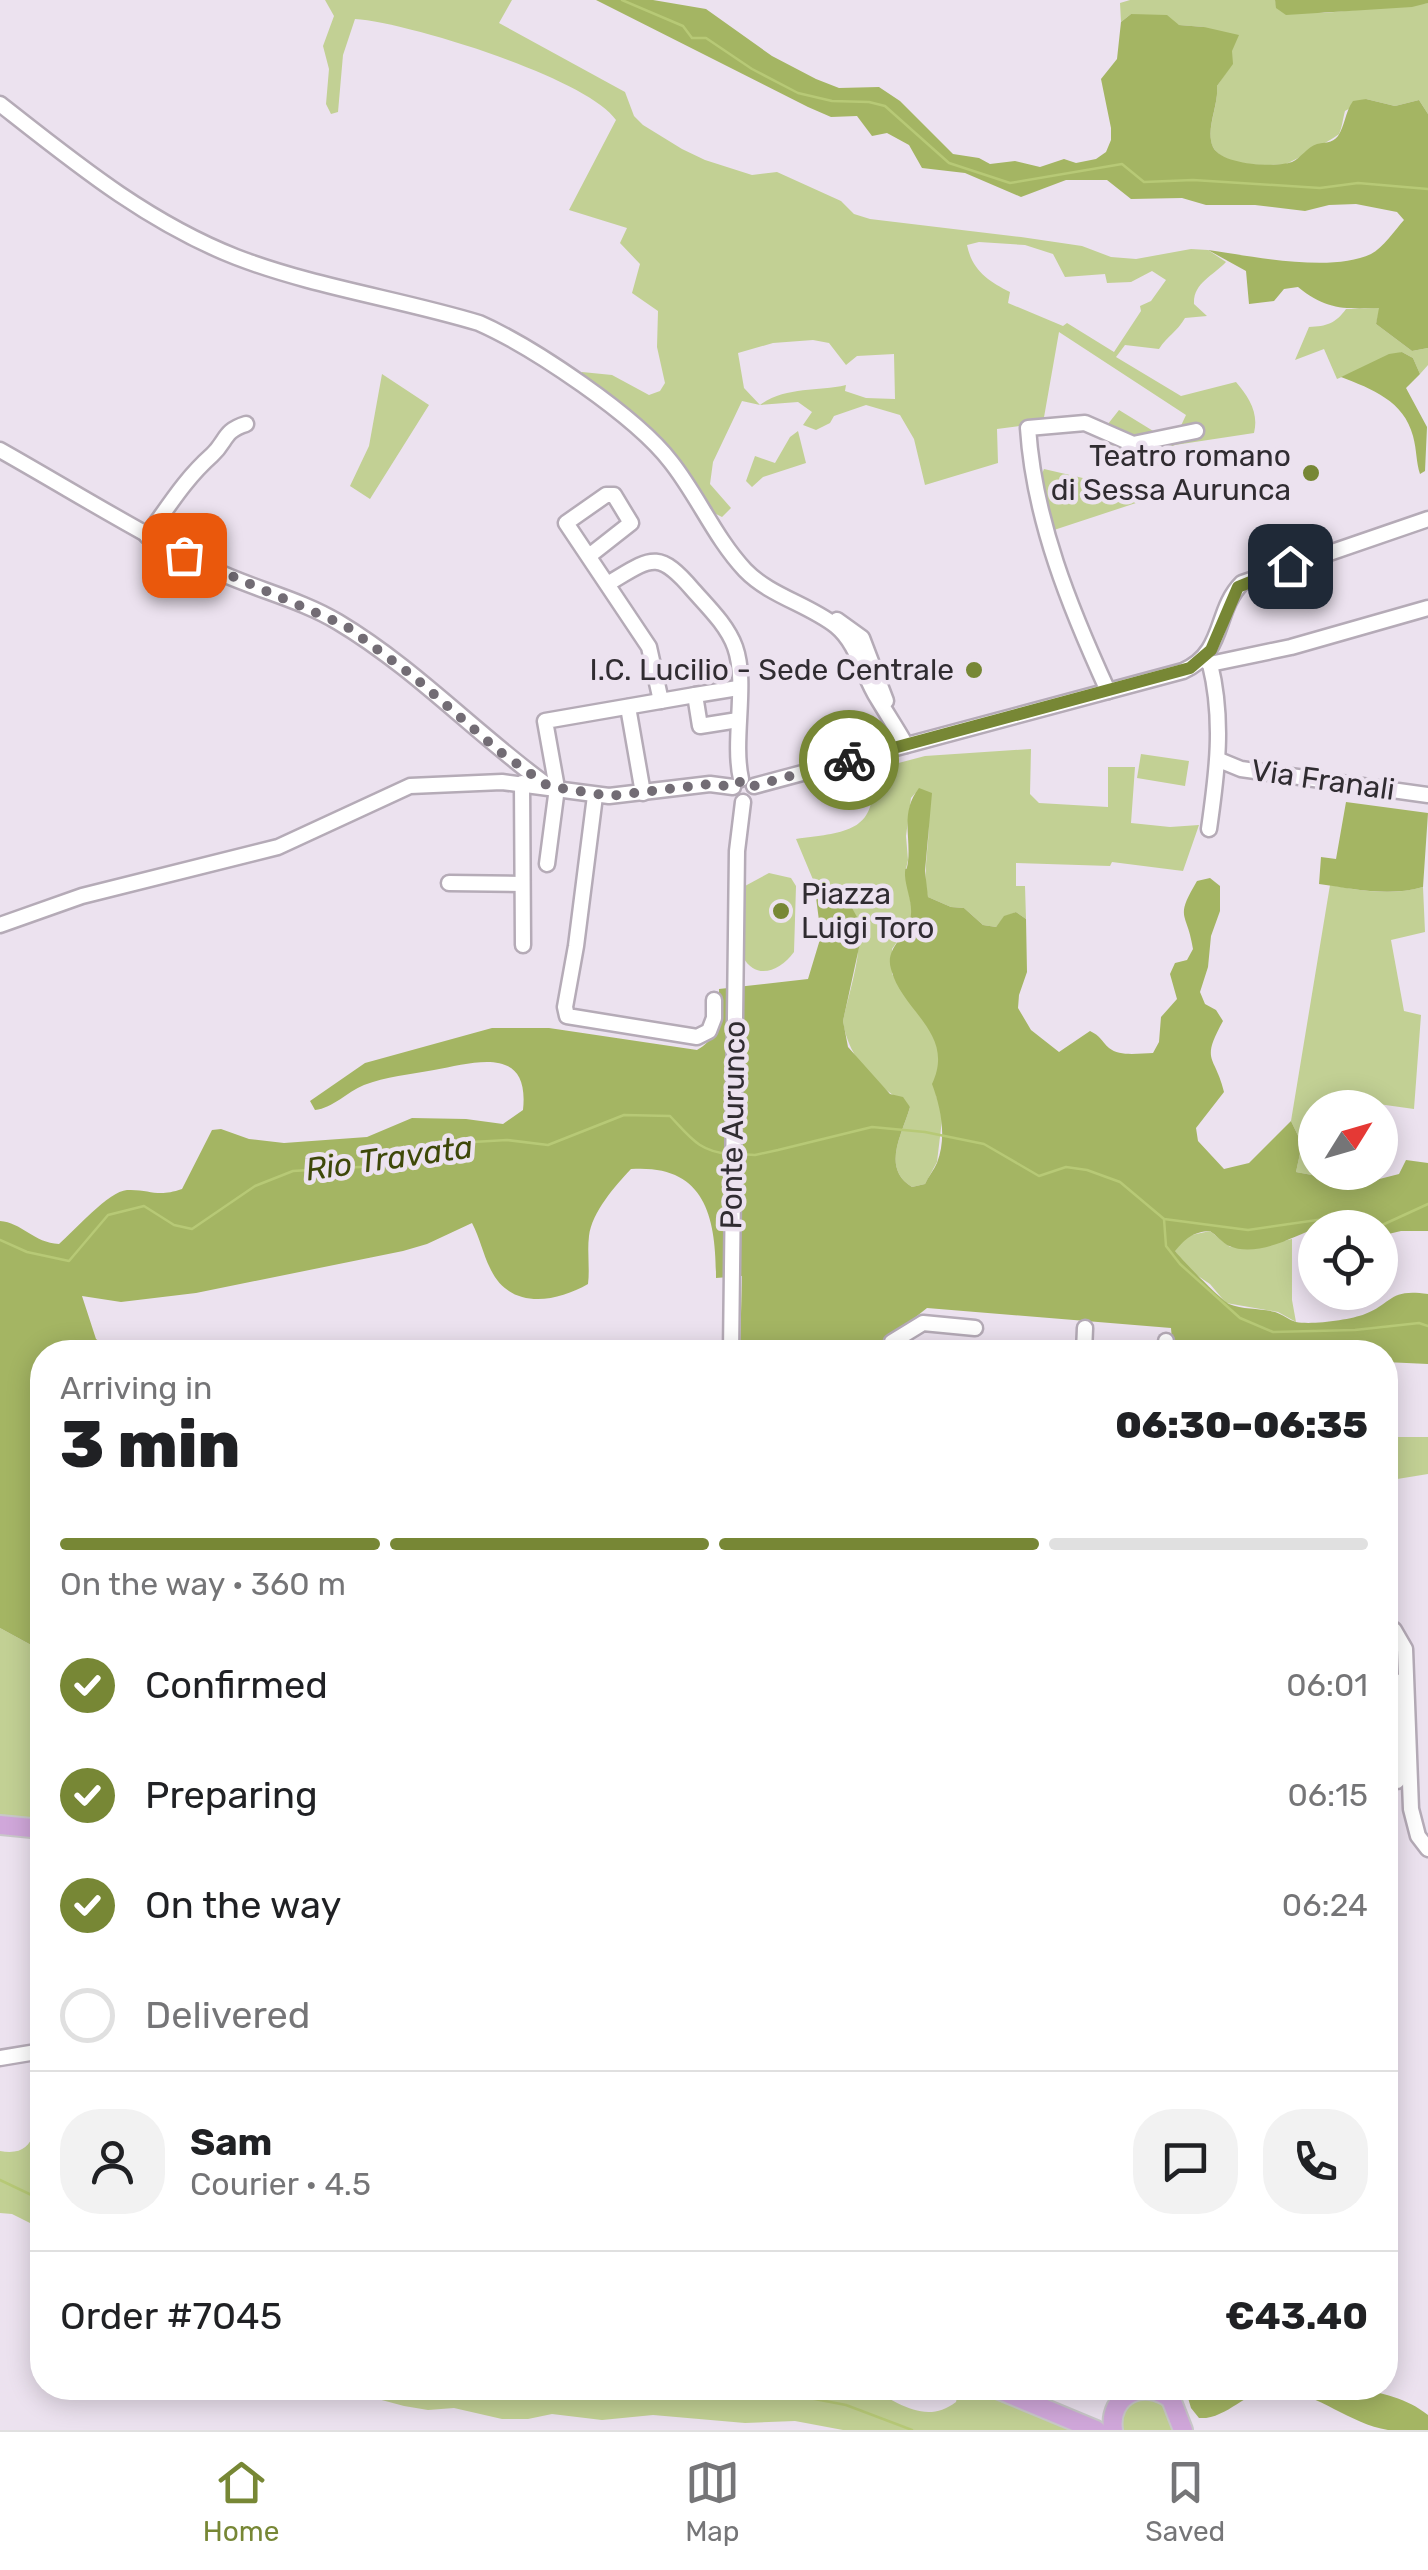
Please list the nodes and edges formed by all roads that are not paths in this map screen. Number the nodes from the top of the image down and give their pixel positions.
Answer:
1 (0, 104) edge
2 (246, 424) dead end
3 (1196, 431) dead end
4 (0, 450) edge
5 (1428, 519) edge
6 (147, 536) junction
7 (590, 556) junction
8 (608, 583) junction
9 (1428, 608) edge
10 (1203, 663) junction
11 (738, 688) junction
12 (1108, 691) junction
13 (695, 695) junction
14 (661, 701) junction
15 (628, 707) junction
16 (738, 720) junction
17 (906, 744) junction
18 (1219, 760) junction
19 (522, 784) junction
20 (743, 784) junction
21 (552, 787) junction
22 (643, 794) junction
23 (1428, 795) edge
24 (594, 796) junction
25 (1209, 829) dead end
26 (547, 864) dead end
27 (449, 883) dead end
28 (522, 884) junction
29 (0, 925) edge
30 (523, 944) dead end
31 (714, 1000) dead end
32 (975, 1328) dead end
33 (1085, 1328) dead end
34 (731, 1340) edge
35 (895, 1340) edge
36 (1084, 1340) edge
37 (1398, 1637) edge
38 (1398, 1671) edge
39 (1398, 1713) edge
40 (0, 1825) edge
41 (30, 1827) edge
42 (1428, 1849) edge
43 (30, 2053) edge
44 (0, 2058) edge
45 (1025, 2400) edge
46 (1117, 2400) edge
47 (1171, 2400) edge
48 (1065, 2416) junction
49 (1181, 2428) edge
50 (1096, 2430) edge
51 (1113, 2430) edge

1 - 17 street
2 - 6 street
3 - 12 street
4 - 6 street
5 - 10 street
6 - 21 street
7 - 7 street
7 - 8 street
8 - 11 street
8 - 14 street
9 - 10 street
10 - 12 street
10 - 18 street
11 - 13 street
11 - 16 street
12 - 17 street
13 - 14 street
13 - 16 street
14 - 15 street
15 - 21 street
15 - 22 street
16 - 20 street
17 - 20 street
18 - 23 street, Via Franali
18 - 25 street
19 - 21 street
19 - 28 street
19 - 29 street
20 - 22 street
20 - 34 street, Ponte Aurunco
21 - 24 street
21 - 26 street
22 - 24 street
24 - 31 street
27 - 28 street
28 - 30 street
32 - 35 street
33 - 36 street
37 - 38 street
39 - 42 street
40 - 41 main road
43 - 44 street
45 - 48 main road
46 - 48 main road
46 - 51 main road
47 - 49 main road
48 - 50 main road

